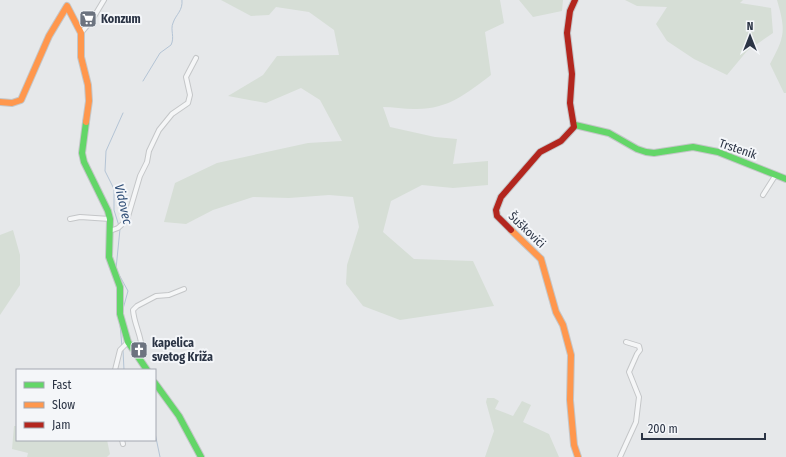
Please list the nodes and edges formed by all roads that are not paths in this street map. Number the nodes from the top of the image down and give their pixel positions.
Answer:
1 (104, 0) edge
2 (575, 0) edge
3 (66, 3) edge
4 (81, 33) junction
5 (196, 58) dead end
6 (0, 102) edge
7 (575, 125) junction
8 (775, 176) junction
9 (786, 179) edge
10 (763, 195) dead end
11 (70, 219) dead end
12 (110, 219) junction
13 (110, 231) junction
14 (184, 289) dead end
15 (128, 342) junction
16 (626, 342) dead end
17 (138, 356) junction
18 (115, 369) edge
19 (146, 369) edge
20 (156, 384) edge
21 (201, 457) edge
22 (578, 457) edge
23 (620, 457) edge

1 - 4 street
2 - 7 street
3 - 4 street
3 - 6 street
4 - 12 street
5 - 13 street
7 - 8 street, Trstenik
7 - 22 street, Šuškovići
8 - 9 street, Trstenik
8 - 10 street
11 - 12 street
12 - 13 street
13 - 15 street
14 - 17 street
15 - 17 street
15 - 18 street
16 - 23 street
17 - 19 street
20 - 21 street

